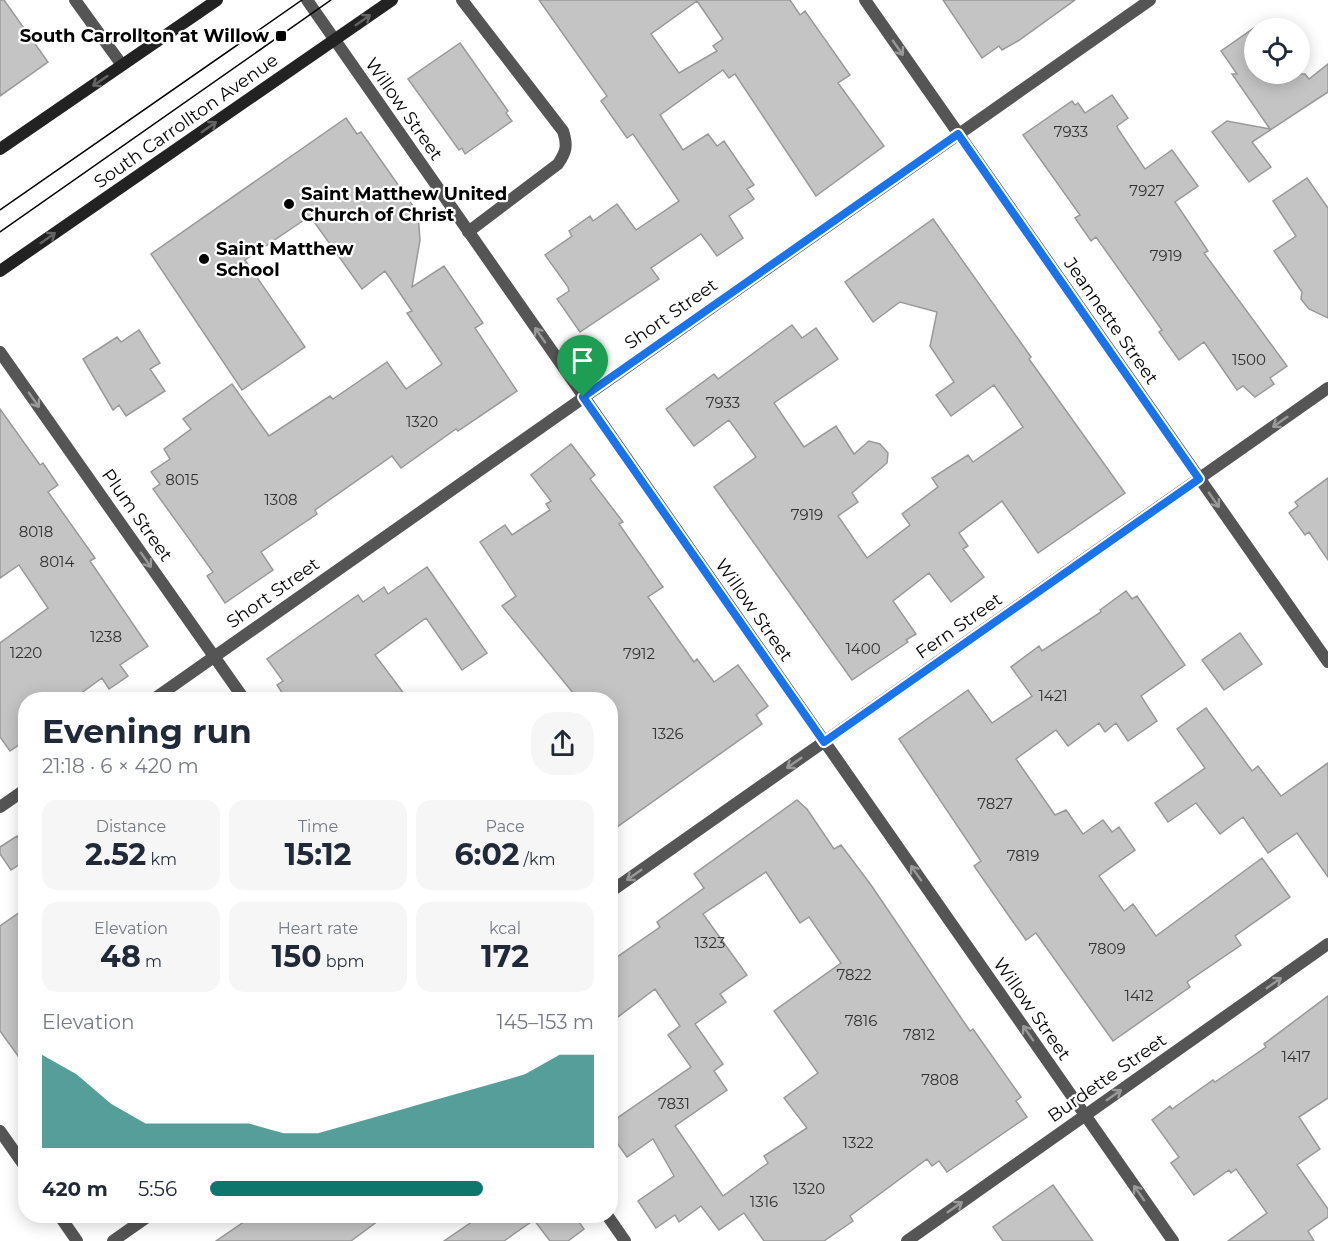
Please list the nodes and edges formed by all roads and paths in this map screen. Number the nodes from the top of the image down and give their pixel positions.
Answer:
1 (75, 0) edge
2 (218, 0) edge
3 (307, 0) edge
4 (392, 0) edge
5 (462, 0) edge
6 (865, 0) edge
7 (1150, 0) edge
8 (334, 41) junction
9 (122, 65) junction
10 (958, 134) junction
11 (0, 149) edge
12 (468, 232) junction
13 (0, 271) edge
14 (0, 352) edge
15 (1328, 388) edge
16 (583, 397) junction
17 (1199, 479) junction
18 (214, 657) junction
19 (1328, 662) edge
20 (164, 692) edge
21 (239, 692) edge
22 (824, 742) junction
23 (18, 795) edge
24 (0, 807) edge
25 (618, 886) edge
26 (1328, 944) edge
27 (1085, 1115) junction
28 (0, 1131) edge
29 (18, 1157) edge
30 (65, 1223) edge
31 (139, 1223) edge
32 (613, 1223) edge
33 (77, 1241) edge
34 (113, 1241) edge
35 (625, 1241) edge
36 (907, 1241) edge
37 (1173, 1241) edge

1 - 9 street
2 - 9 main road
3 - 8 street, Willow Street
8 -> 4 main road, South Carrollton Avenue
5 - 12 street
6 -> 10 street, Jeannette Street
7 - 10 street, Short Street
8 - 12 street, Willow Street
13 -> 8 main road, South Carrollton Avenue
9 -> 11 main road
10 - 16 street, Short Street
10 - 17 street, Jeannette Street
16 -> 12 street, Willow Street
14 -> 18 street, Plum Street
15 -> 17 street, Fern Street
16 - 18 street, Short Street
16 - 22 street, Willow Street
17 -> 19 street, Jeannette Street
17 - 22 street, Fern Street
18 - 20 street, Short Street
18 - 21 street, Plum Street
22 -> 25 street, Fern Street
27 -> 22 street, Willow Street
23 - 24 street
27 -> 26 street, Burdette Street
36 -> 27 street, Burdette Street
37 -> 27 street, Willow Street
28 - 29 street
30 - 33 street
31 - 34 street
32 - 35 street

